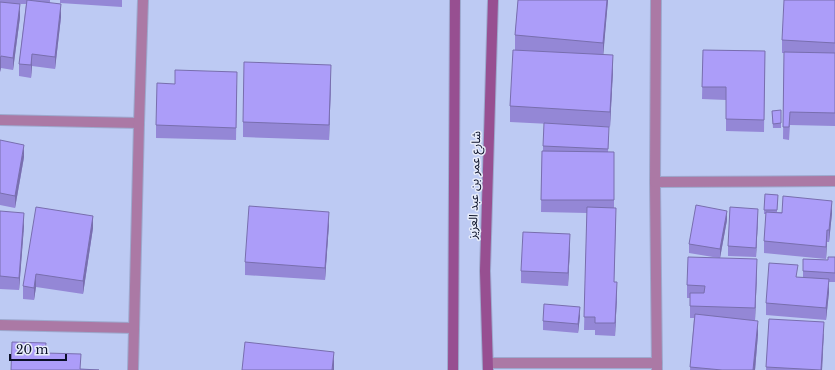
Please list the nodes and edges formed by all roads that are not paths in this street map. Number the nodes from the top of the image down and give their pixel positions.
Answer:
1 (143, 0) edge
2 (455, 0) edge
3 (492, 0) edge
4 (656, 0) edge
5 (0, 120) edge
6 (139, 123) junction
7 (655, 182) junction
8 (835, 182) edge
9 (0, 326) edge
10 (134, 328) junction
11 (488, 366) edge
12 (657, 366) edge
13 (133, 370) edge
14 (453, 370) edge

1 - 6 street
2 - 14 main road, شارع عمر بن عبد العزيز
3 - 11 main road, شارع عمر بن عبد العزيز
4 - 7 street
5 - 6 street
6 - 10 street
7 - 8 street
7 - 12 street
9 - 10 street
10 - 13 street
11 - 12 street

